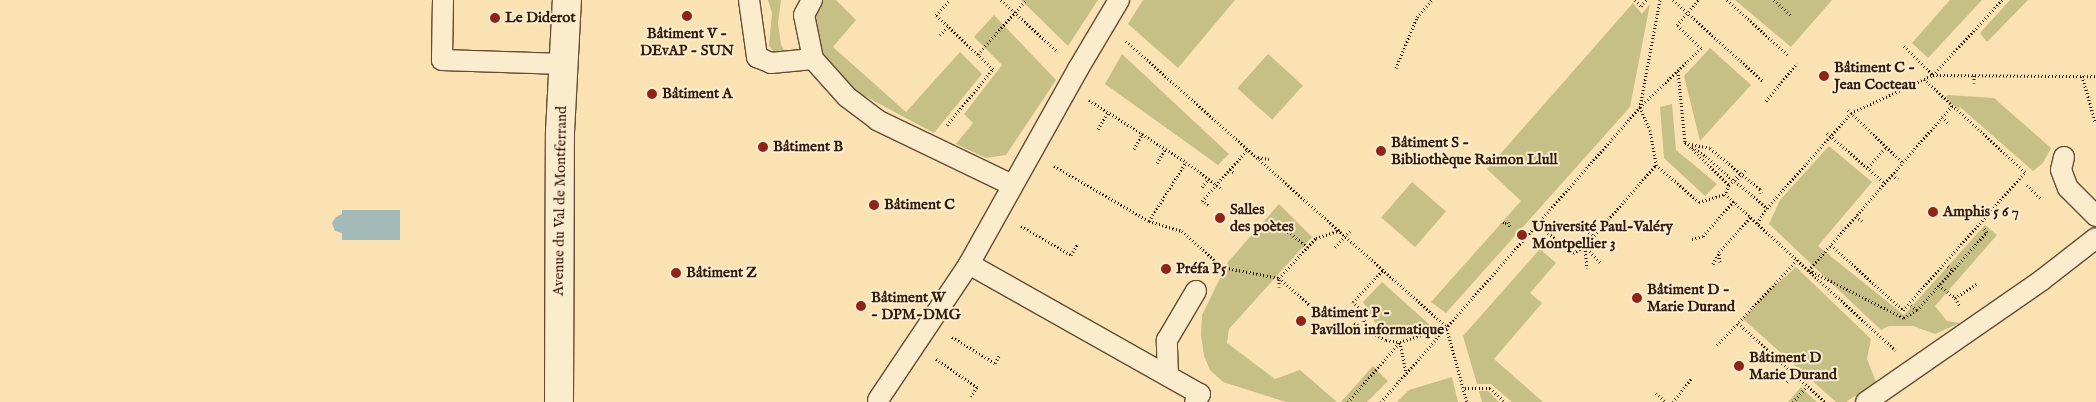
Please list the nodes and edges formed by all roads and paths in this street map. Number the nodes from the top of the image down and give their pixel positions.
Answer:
1 (443, 0) edge
2 (567, 0) edge
3 (749, 0) edge
4 (812, 0) edge
5 (950, 0) edge
6 (1001, 0) edge
7 (1026, 0) edge
8 (1119, 0) edge
9 (1432, 0) edge
10 (1635, 0) edge
11 (1646, 0) edge
12 (1660, 0) edge
13 (1673, 0) edge
14 (1699, 0) edge
15 (1727, 0) edge
16 (1774, 0) edge
17 (2002, 0) edge
18 (1014, 13) junction
19 (1687, 14) junction
20 (1792, 16) dead end
21 (948, 26) junction
22 (940, 35) dead end
23 (1121, 37) dead end
24 (1904, 46) dead end
25 (978, 54) junction
26 (1788, 55) dead end
27 (1063, 57) dead end
28 (813, 59) junction
29 (1798, 63) dead end
30 (564, 64) junction
31 (1396, 68) dead end
32 (1678, 70) junction
33 (1934, 75) junction
34 (1974, 75) junction
35 (2082, 76) junction
36 (2096, 76) edge
37 (1924, 79) junction
38 (1764, 82) dead end
39 (1974, 83) dead end
40 (1067, 88) junction
41 (1766, 101) dead end
42 (1952, 106) junction
43 (1640, 108) junction
44 (1109, 111) junction
45 (1849, 112) junction
46 (1942, 117) junction
47 (2094, 121) dead end
48 (1948, 123) dead end
49 (1098, 129) dead end
50 (1144, 133) junction
51 (1828, 135) junction
52 (1685, 142) junction
53 (929, 146) junction
54 (1886, 147) junction
55 (1166, 148) junction
56 (1134, 149) dead end
57 (1248, 149) junction
58 (1031, 153) junction
59 (1257, 157) junction
60 (2064, 158) dead end
61 (1269, 159) dead end
62 (1186, 162) junction
63 (1903, 162) junction
64 (1157, 163) dead end
65 (1656, 165) junction
66 (1868, 168) junction
67 (1230, 169) junction
68 (1235, 173) dead end
69 (1741, 173) junction
70 (1892, 175) junction
71 (1209, 178) junction
72 (1898, 179) dead end
73 (1736, 182) junction
74 (1885, 183) junction
75 (1217, 184) junction
76 (1729, 185) junction
77 (1012, 186) junction
78 (1202, 187) dead end
79 (1222, 189) dead end
80 (1761, 193) dead end
81 (1725, 194) junction
82 (1734, 201) junction
83 (1208, 205) dead end
84 (1767, 208) junction
85 (1856, 216) junction
86 (2096, 216) edge
87 (1751, 217) junction
88 (1149, 221) junction
89 (1862, 221) dead end
90 (1503, 222) dead end
91 (1757, 223) junction
92 (1017, 224) dead end
93 (1537, 224) junction
94 (1510, 226) dead end
95 (1983, 228) dead end
96 (1285, 229) dead end
97 (1340, 230) junction
98 (1350, 230) dead end
99 (1589, 232) dead end
100 (1346, 236) junction
101 (1594, 236) junction
102 (2096, 238) edge
103 (1692, 239) dead end
104 (1076, 244) dead end
105 (1831, 244) junction
106 (1585, 246) junction
107 (1307, 247) junction
108 (1335, 247) dead end
109 (1719, 252) junction
110 (1797, 260) junction
111 (1720, 262) dead end
112 (969, 264) junction
113 (1601, 264) dead end
114 (1713, 264) dead end
115 (1948, 266) dead end
116 (1587, 268) dead end
117 (1384, 269) junction
118 (1809, 270) junction
119 (1953, 270) junction
120 (1280, 278) junction
121 (1978, 283) dead end
122 (1940, 285) junction
123 (1279, 287) dead end
124 (1196, 290) dead end
125 (1955, 298) junction
126 (1911, 304) junction
127 (1917, 310) junction
128 (1961, 310) dead end
129 (1320, 314) dead end
130 (1354, 323) dead end
131 (1738, 323) junction
132 (930, 324) junction
133 (1446, 326) junction
134 (1366, 329) junction
135 (1400, 342) junction
136 (915, 344) junction
137 (1717, 345) dead end
138 (1000, 354) dead end
139 (1914, 368) junction
140 (1406, 374) junction
141 (1796, 375) junction
142 (1168, 376) junction
143 (1692, 378) dead end
144 (1788, 382) dead end
145 (1807, 386) junction
146 (1465, 388) junction
147 (1656, 393) dead end
148 (971, 396) dead end
149 (878, 400) dead end
150 (559, 402) edge
151 (1195, 402) edge
152 (1348, 402) edge
153 (1381, 402) edge
154 (1468, 402) edge
155 (1505, 402) edge
156 (1666, 402) edge
157 (1673, 402) edge
158 (1793, 402) edge
159 (1825, 402) edge
160 (1866, 402) edge

1 - 30 lane
2 - 30 street, Avenue du Val de Montferrand
3 - 28 lane
4 - 28 lane
5 - 21 path
6 - 18 path
7 - 18 path
8 - 40 lane
9 - 31 path
10 - 11 path
12 - 43 path
13 - 19 path
14 - 19 path
15 - 26 path
16 - 20 path
17 - 33 path
18 - 25 path
18 - 27 path
19 - 32 path
19 - 38 path
21 - 22 path
21 - 25 path
23 - 57 path
24 - 33 path
25 - 53 path
28 - 53 lane
29 - 41 path
30 - 150 street, Avenue du Val de Montferrand
32 - 43 path
32 - 52 path
33 - 34 path
33 - 37 path
34 - 35 path
34 - 39 path
35 - 36 path
35 - 47 path
37 - 42 path
37 - 45 path
40 - 44 path
40 - 58 lane
42 - 46 path
42 - 126 path
43 - 65 path
43 - 93 path
44 - 49 path
44 - 50 path
45 - 51 path
45 - 54 path
46 - 48 path
46 - 63 path
50 - 55 path
50 - 56 path
51 - 66 path
51 - 84 path
52 - 69 path
52 - 73 path, bridge
52 - 76 path
53 - 77 lane
54 - 63 path
54 - 66 path
55 - 62 path
55 - 64 path
57 - 59 path
57 - 67 path
58 - 77 lane
58 - 88 path
59 - 61 path
59 - 97 path
60 - 86 lane
62 - 71 path
62 - 88 path
63 - 70 path
65 - 81 path
65 - 101 path
66 - 74 path
67 - 68 path
67 - 75 path
69 - 73 path, bridge
69 - 76 path
69 - 80 path
70 - 72 path
70 - 74 path
71 - 75 path
71 - 78 path
73 - 84 path
74 - 85 path
75 - 79 path
75 - 83 path
76 - 81 path
77 - 112 lane
81 - 82 path
82 - 87 path
82 - 103 path
84 - 91 path
85 - 89 path
85 - 105 path
87 - 91 path
87 - 109 path
88 - 120 path
90 - 94 path
91 - 110 path
92 - 104 path
93 - 106 path
93 - 133 path
95 - 119 path
96 - 107 path
97 - 100 path
97 - 107 path
98 - 100 path
99 - 101 path
100 - 108 path
100 - 117 path
101 - 106 path
102 - 139 lane
105 - 118 path
105 - 126 path
106 - 113 path
106 - 116 path
107 - 120 path
109 - 111 path
109 - 114 path
110 - 118 path
110 - 131 path
112 - 132 lane
112 - 142 lane
115 - 119 path
117 - 133 path
117 - 134 path
118 - 127 path
118 - 139 path
119 - 122 path
120 - 123 path
120 - 129 path
121 - 125 path
122 - 125 path
122 - 127 path
124 - 142 lane
125 - 128 path
126 - 127 path
130 - 134 path
131 - 137 path
131 - 141 path
132 - 136 lane
132 - 138 path
133 - 135 path
133 - 140 path
133 - 146 path
134 - 135 path
135 - 140 path
135 - 152 path
136 - 148 path
136 - 149 lane
139 - 160 lane
140 - 153 path
141 - 144 path
141 - 145 path
142 - 151 lane
143 - 157 path
145 - 158 path
145 - 159 path
146 - 154 path
146 - 155 path
147 - 156 path

